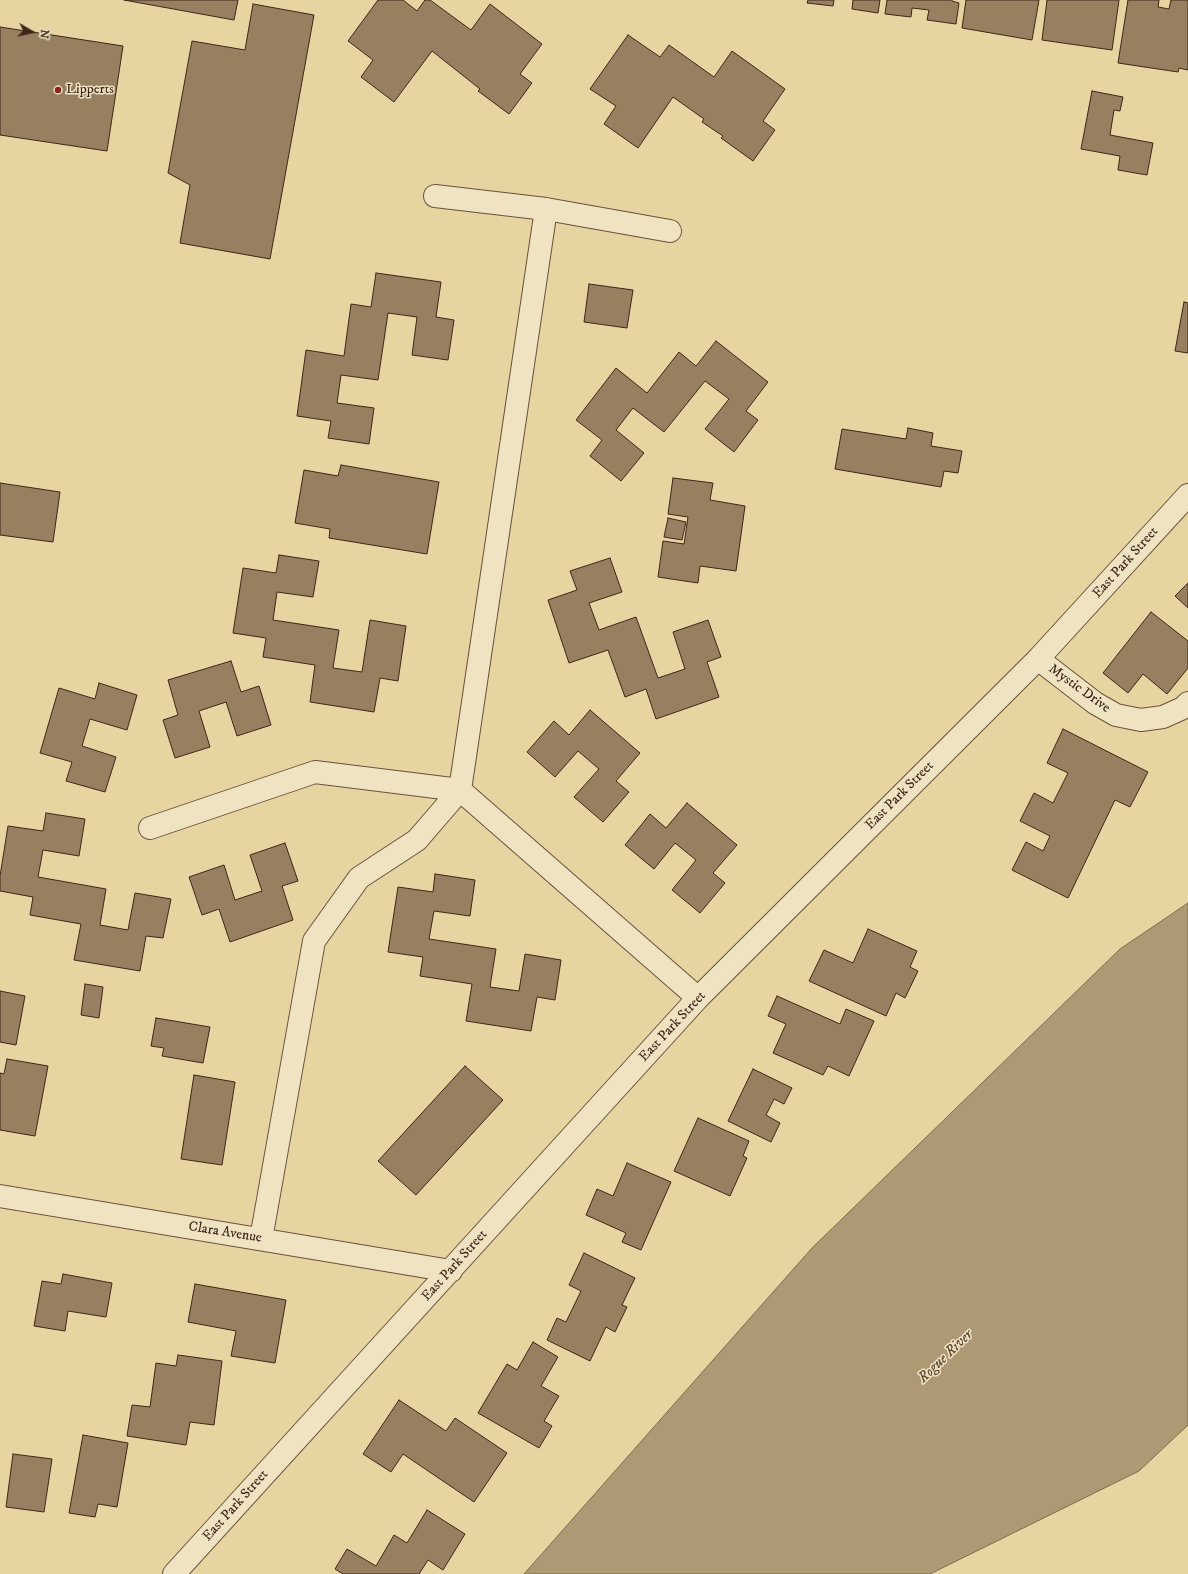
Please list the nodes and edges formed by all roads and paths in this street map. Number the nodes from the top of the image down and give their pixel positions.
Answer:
1 (435, 196) dead end
2 (546, 209) junction
3 (670, 231) dead end
4 (1188, 495) edge
5 (1038, 659) junction
6 (1188, 703) edge
7 (460, 790) junction
8 (150, 828) dead end
9 (698, 998) junction
10 (0, 1196) edge
11 (261, 1239) junction
12 (451, 1271) junction
13 (174, 1574) edge

1 - 2 street
2 - 3 street
2 - 7 street
4 - 5 street, East Park Street
5 - 6 street, Mystic Drive
5 - 9 street, East Park Street
7 - 8 street
7 - 9 street
7 - 11 street
9 - 12 street, East Park Street
10 - 11 street, Clara Avenue
11 - 12 street, Clara Avenue
12 - 13 street, East Park Street

